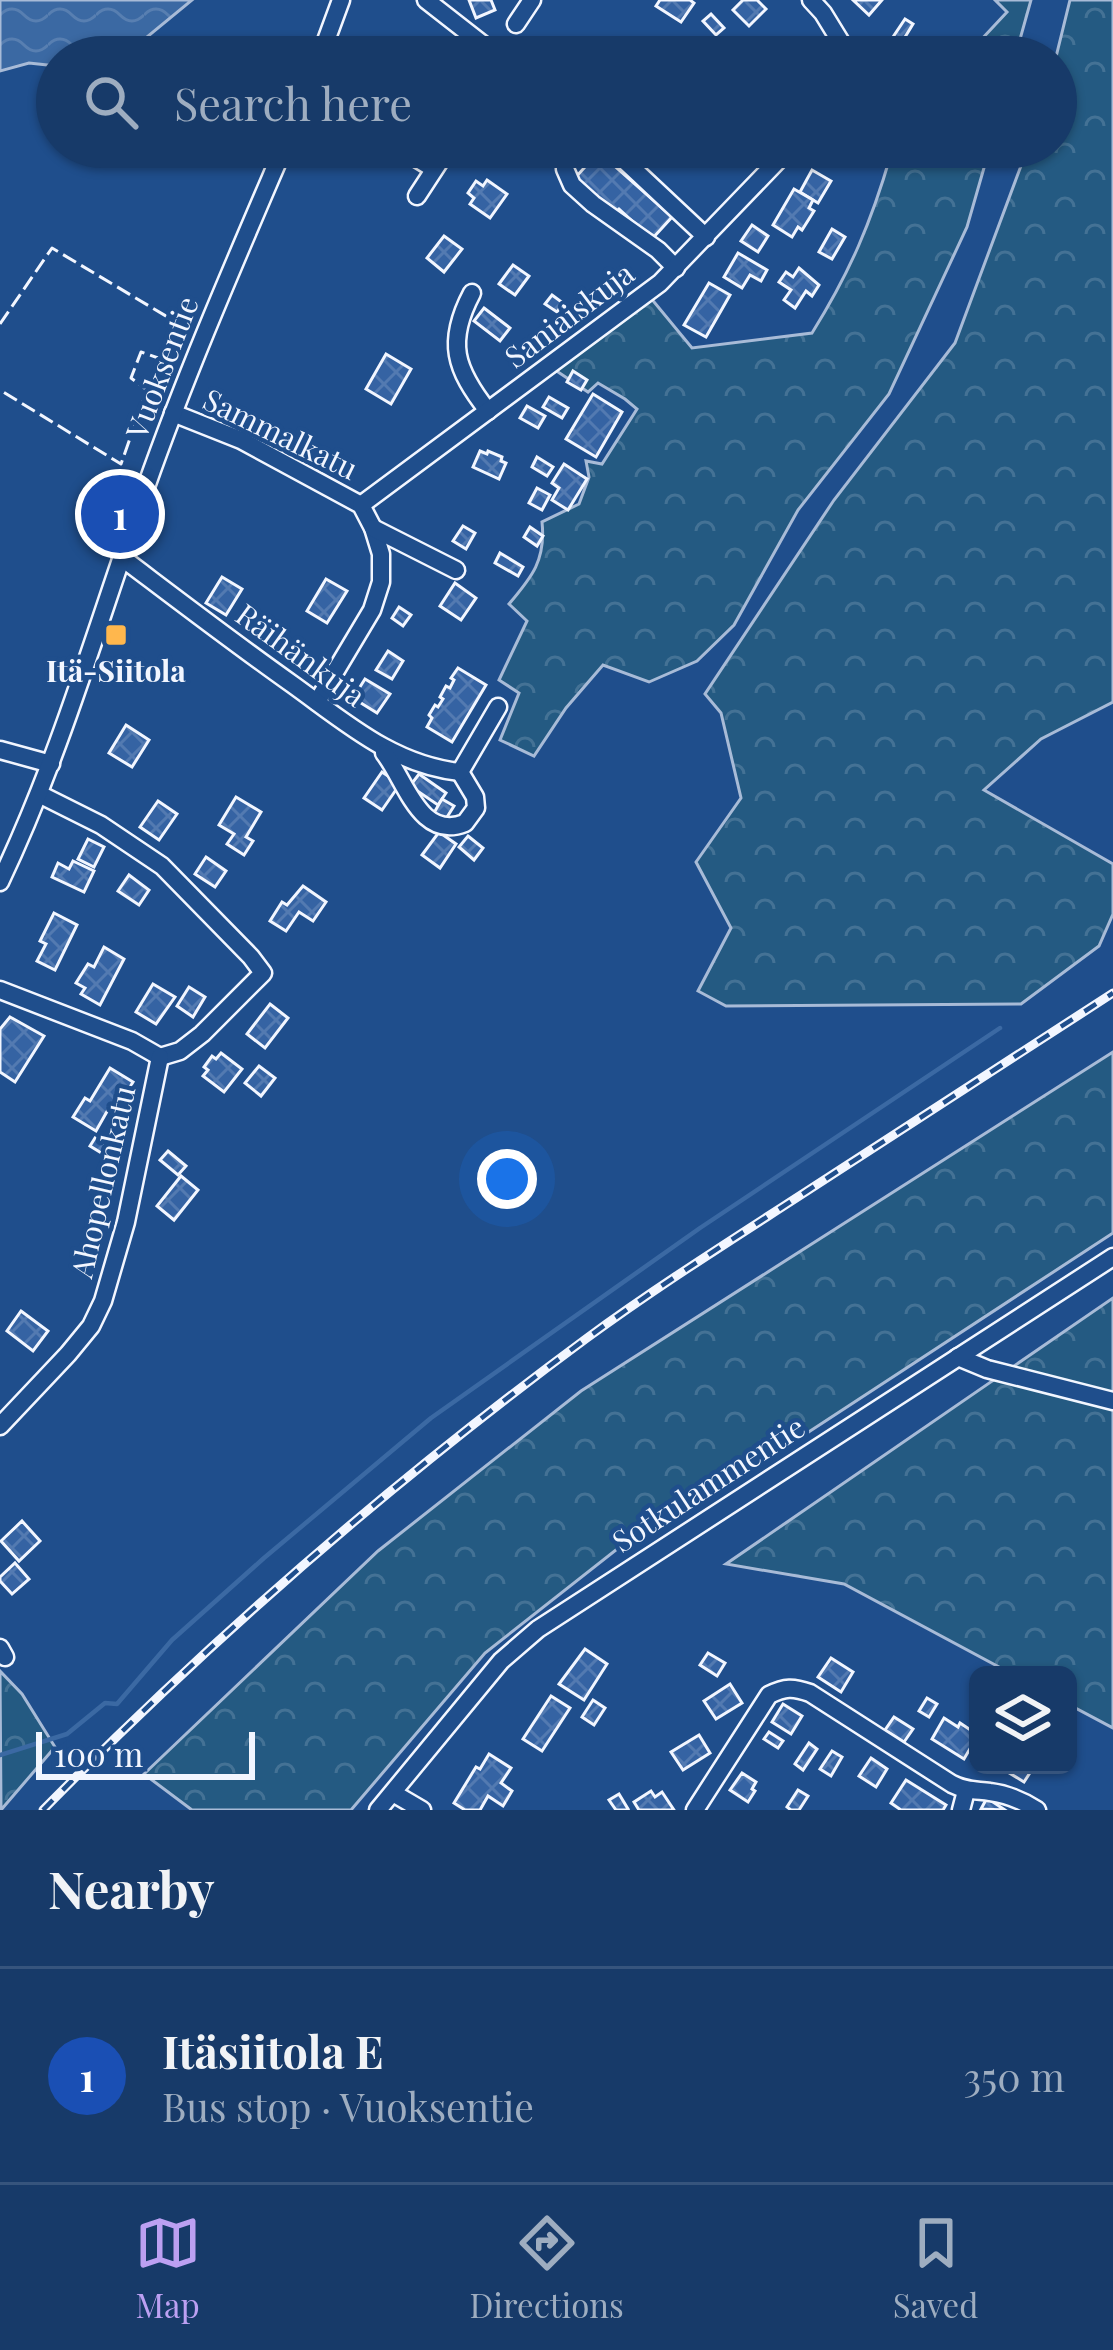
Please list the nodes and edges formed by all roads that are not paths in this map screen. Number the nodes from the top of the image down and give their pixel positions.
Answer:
1 (341, 0) edge
2 (426, 0) edge
3 (532, 0) edge
4 (811, 0) edge
5 (516, 24) dead end
6 (328, 36) edge
7 (472, 36) edge
8 (837, 36) edge
9 (275, 168) edge
10 (565, 168) edge
11 (632, 168) edge
12 (770, 168) edge
13 (434, 169) edge
14 (417, 196) dead end
15 (706, 237) junction
16 (676, 268) junction
17 (472, 293) dead end
18 (488, 411) junction
19 (173, 412) junction
20 (361, 505) junction
21 (373, 527) junction
22 (122, 557) junction
23 (456, 570) dead end
24 (317, 702) junction
25 (498, 707) dead end
26 (379, 747) junction
27 (0, 749) edge
28 (51, 764) junction
29 (460, 772) junction
30 (39, 794) junction
31 (0, 882) edge
32 (0, 990) edge
33 (160, 1057) junction
34 (1113, 1256) edge
35 (958, 1357) junction
36 (1113, 1401) edge
37 (0, 1426) edge
38 (966, 1791) junction
39 (393, 1792) junction
40 (378, 1810) edge
41 (422, 1810) edge
42 (695, 1810) edge
43 (961, 1810) edge
44 (1037, 1810) edge

1 - 6 street
2 - 7 street
3 - 5 street
4 - 8 street
9 - 19 street, Vuoksentie
10 - 16 street
11 - 15 street
12 - 15 street, Saniaiskuja
13 - 14 street
15 - 16 street, Saniaiskuja
16 - 18 street, Saniaiskuja
17 - 18 street
18 - 20 street, Saniaiskuja
19 - 20 street, Sammalkatu
19 - 22 street, Vuoksentie
20 - 21 street, Sammalkatu
21 - 23 street
21 - 24 street, Sammalkatu
22 - 24 street, Räihänkuja
22 - 28 street, Vuoksentie
24 - 26 street, Räihänkuja
25 - 29 street
26 - 29 street, Räihänkuja
26 - 29 street
27 - 28 street
28 - 30 street, Vuoksentie
30 - 31 street, Vuoksentie
30 - 33 street
32 - 33 street
33 - 37 street, Ahopellonkatu
34 - 35 street, Sotkulammentie
35 - 36 street
35 - 39 street, Sotkulammentie
38 - 42 street
38 - 43 street
38 - 44 street
39 - 40 street, Sotkulammentie
39 - 41 street

